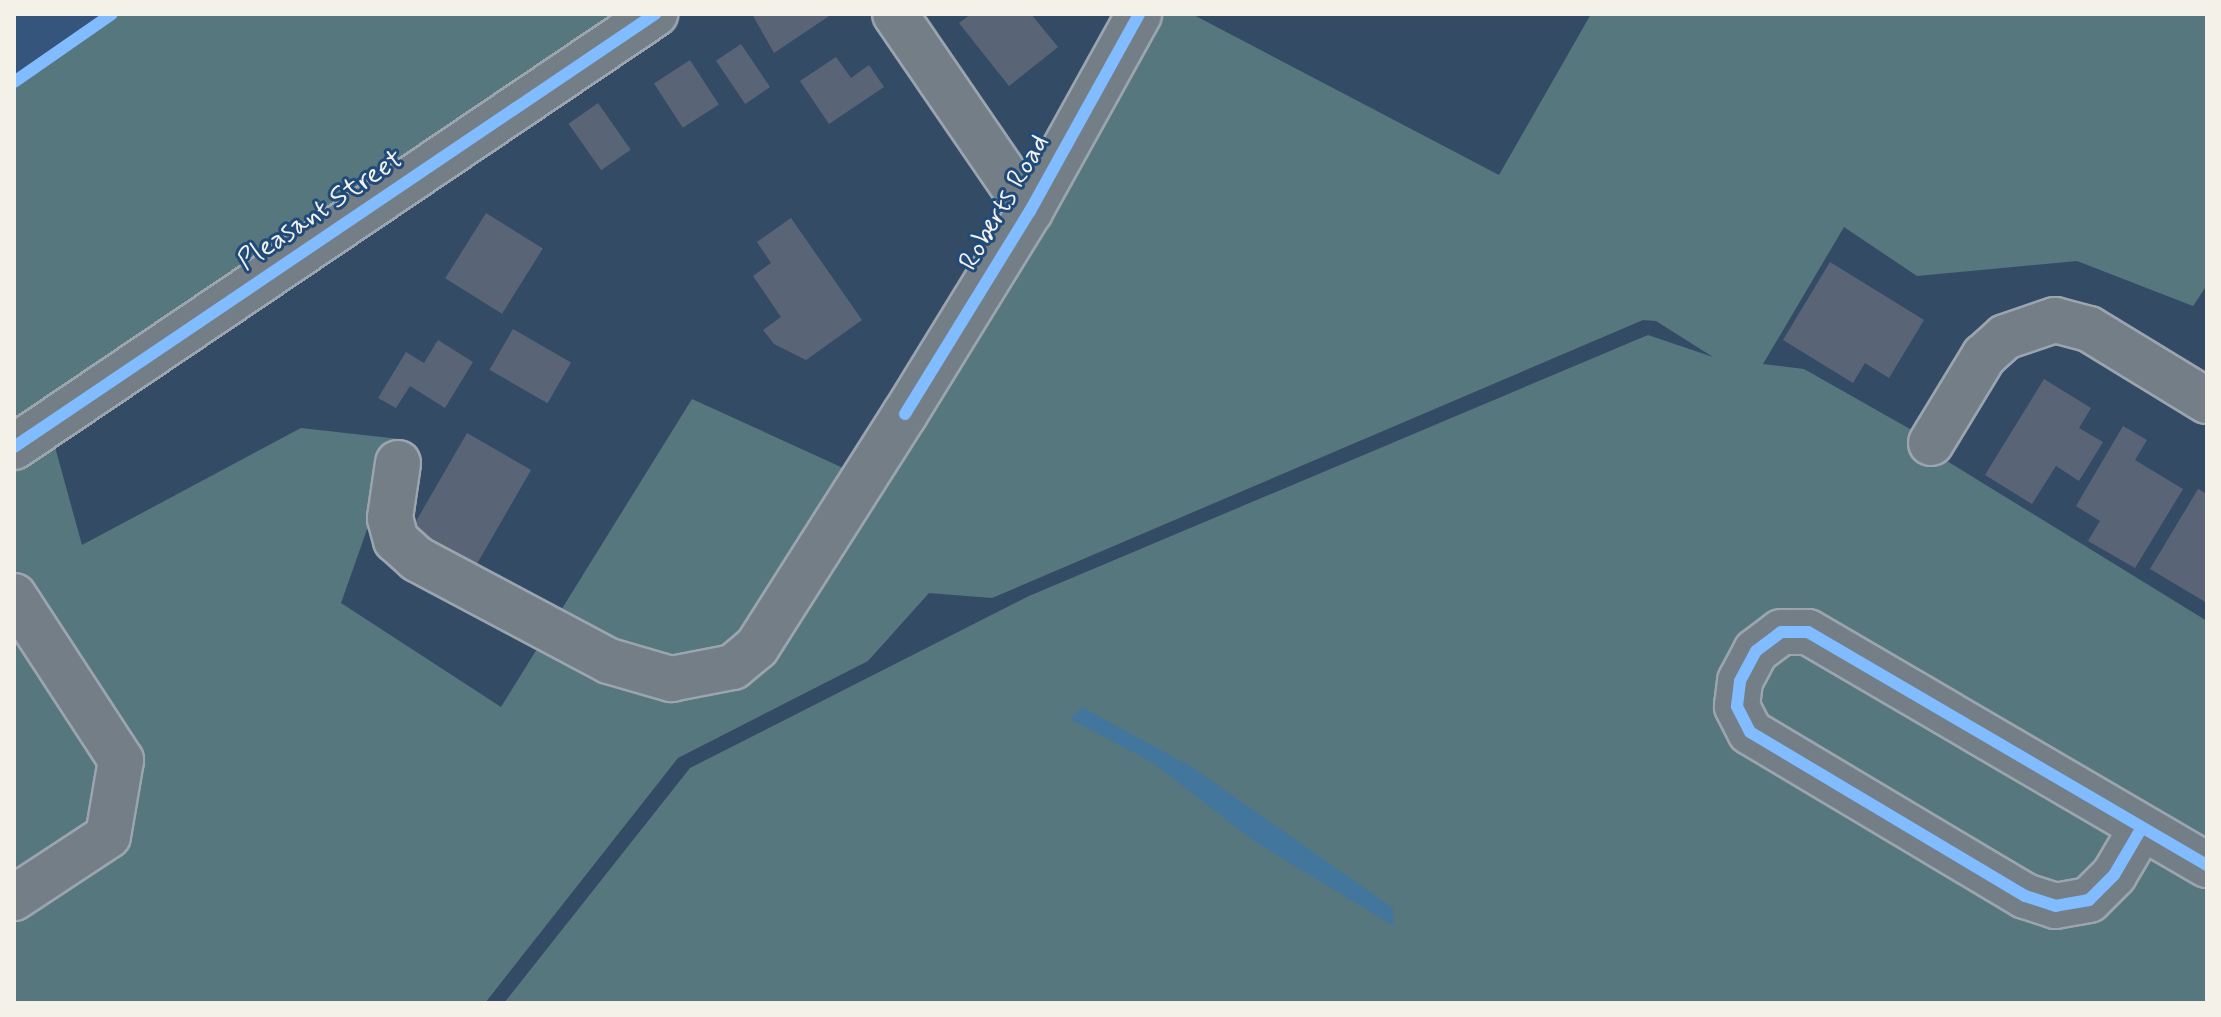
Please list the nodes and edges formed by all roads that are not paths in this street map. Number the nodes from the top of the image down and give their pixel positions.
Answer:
1 (655, 14) edge
2 (895, 14) edge
3 (1139, 14) edge
4 (1030, 211) junction
5 (2207, 401) edge
6 (1931, 443) dead end
7 (14, 447) edge
8 (398, 463) dead end
9 (14, 596) edge
10 (2141, 829) junction
11 (2207, 865) edge
12 (14, 898) edge

1 - 7 street, Pleasant Street
2 - 4 street
3 - 4 street, Roberts Road
4 - 8 street, Roberts Road
5 - 6 street
9 - 12 street
10 - 10 street
10 - 11 street

